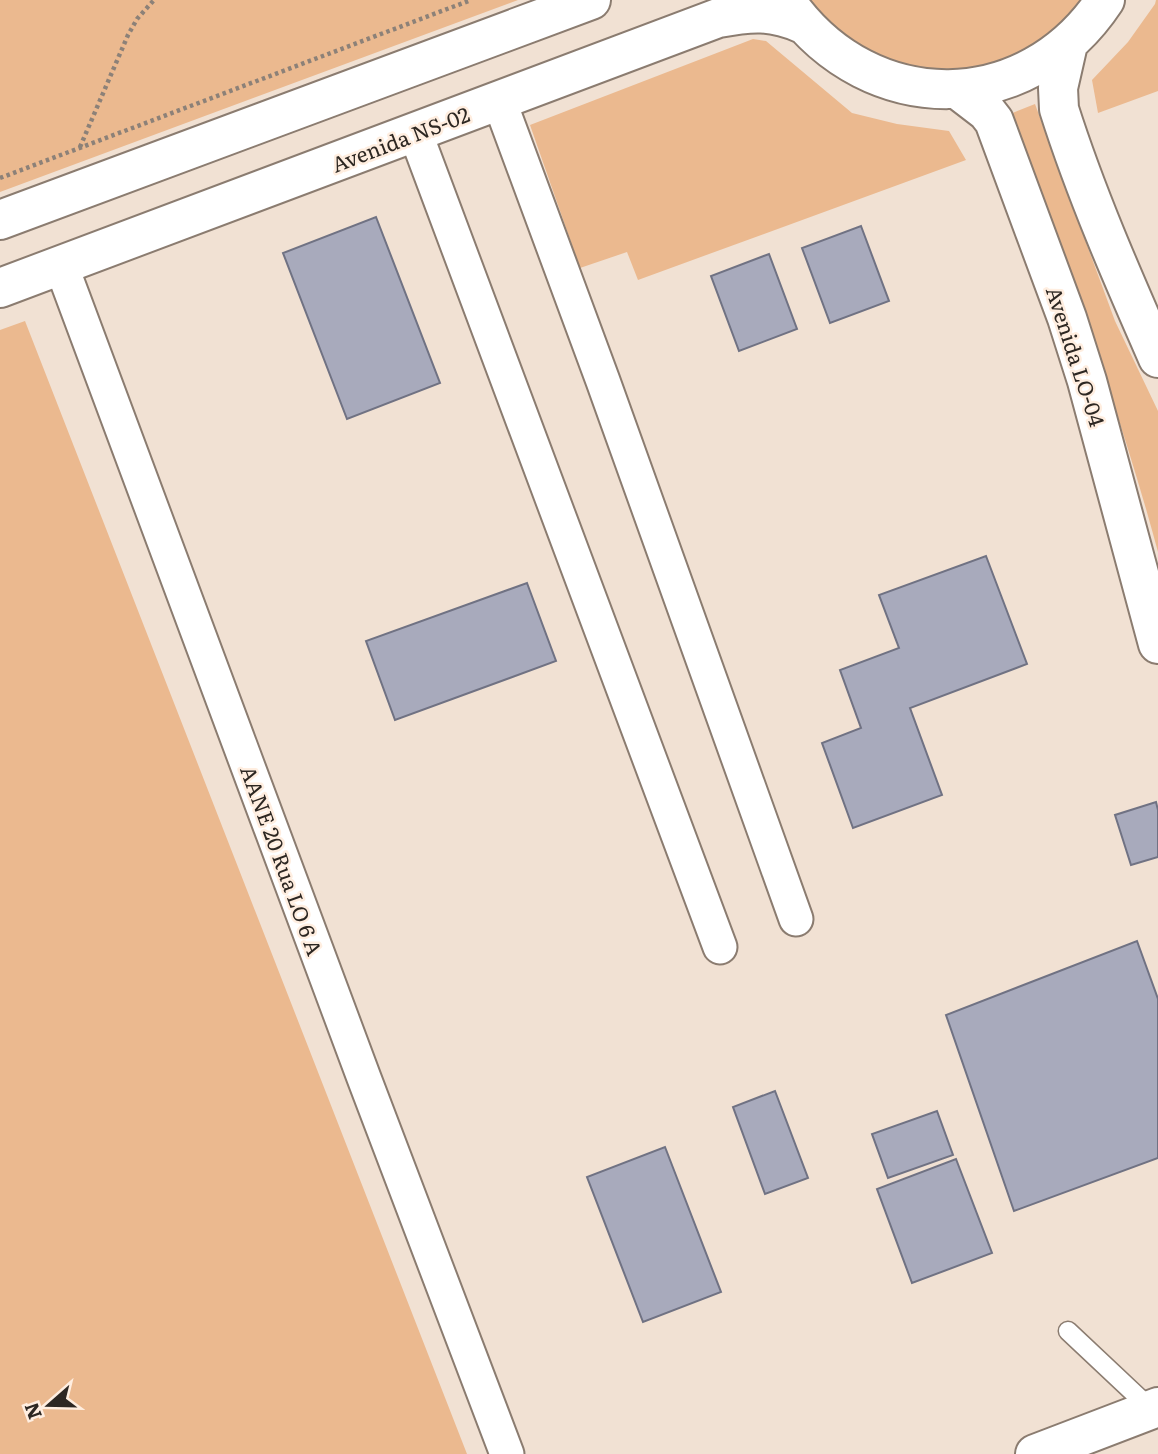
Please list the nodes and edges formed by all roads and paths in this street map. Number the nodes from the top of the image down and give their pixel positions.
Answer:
1 (154, 0) edge
2 (471, 0) edge
3 (591, 0) edge
4 (1105, 0) edge
5 (794, 12) edge
6 (1068, 44) junction
7 (957, 89) junction
8 (499, 100) junction
9 (415, 132) junction
10 (80, 147) junction
11 (0, 178) edge
12 (0, 220) edge
13 (61, 265) junction
14 (0, 288) edge
15 (1158, 358) edge
16 (1158, 644) edge
17 (796, 919) dead end
18 (720, 947) dead end
19 (1068, 1331) dead end
20 (1155, 1409) edge
21 (507, 1454) edge
22 (1035, 1454) edge

1 - 10 path
2 - 10 path
3 - 12 street
4 - 6 street, Avenida NS-02
5 - 7 street, Avenida NS-02
5 - 8 street, Avenida NS-02
6 - 7 street, Avenida NS-02
6 - 15 street
7 - 16 street, Avenida LO-04
8 - 9 street, Avenida NS-02
8 - 17 street
9 - 13 street, Avenida NS-02
9 - 18 street
10 - 11 path
13 - 14 street, Avenida NS-02
13 - 21 street, AANE 20 Rua LO 6 A
19 - 20 lane
20 - 22 street

